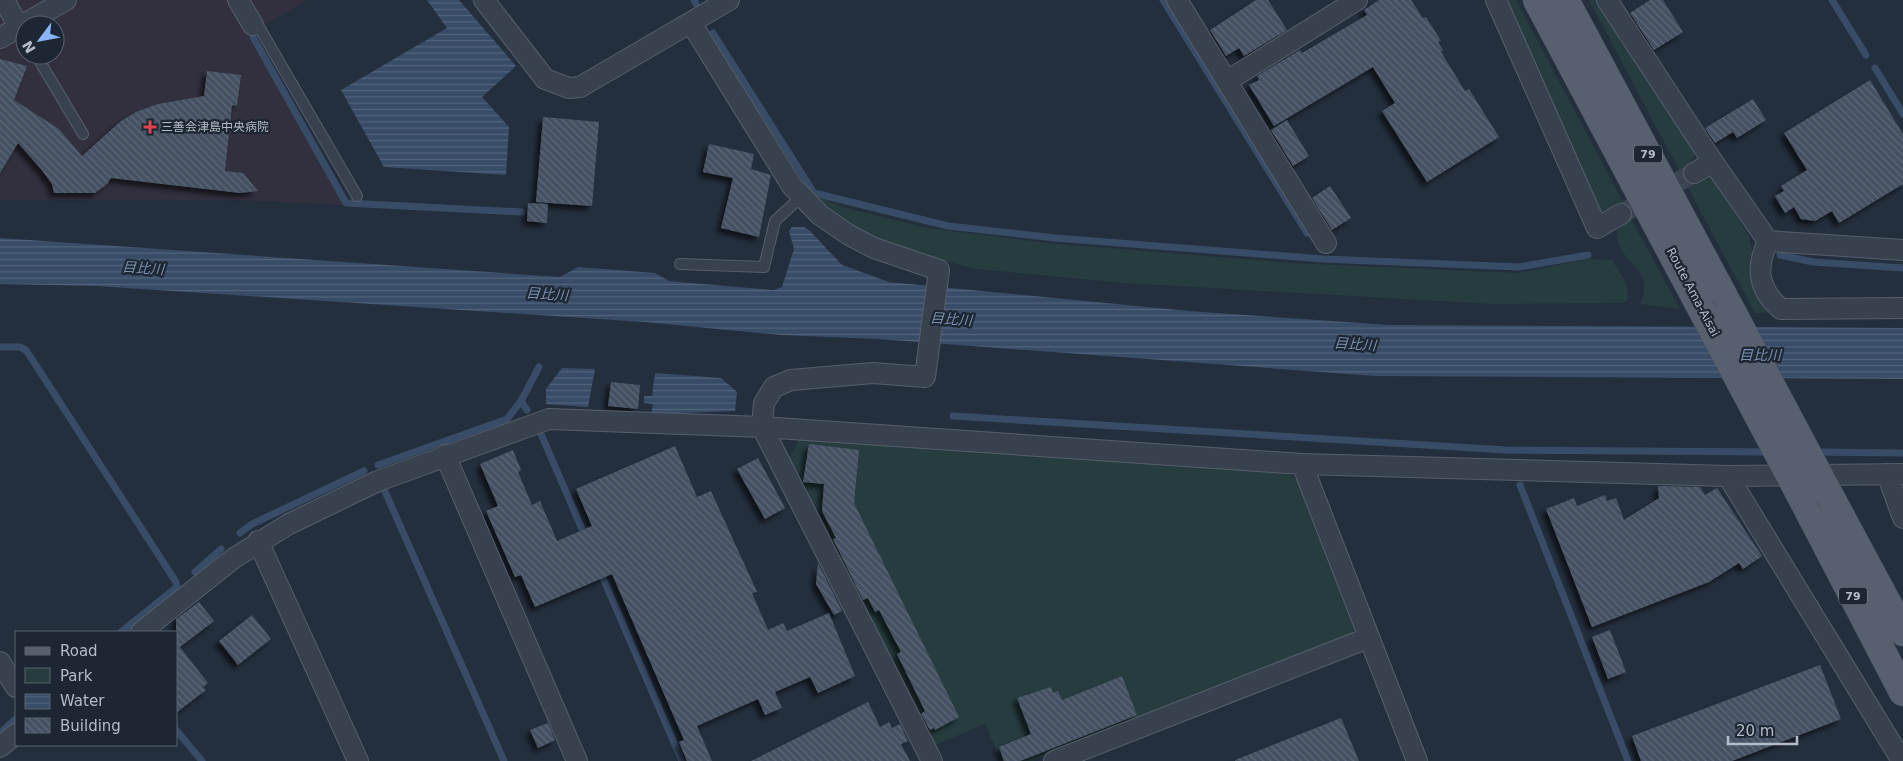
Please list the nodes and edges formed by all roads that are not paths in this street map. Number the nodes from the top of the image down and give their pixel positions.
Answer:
1 (4, 0) edge
2 (66, 0) edge
3 (238, 0) edge
4 (484, 0) edge
5 (729, 0) edge
6 (1177, 0) edge
7 (1357, 0) edge
8 (1496, 0) edge
9 (1537, 0) edge
10 (1565, 0) edge
11 (1607, 0) edge
12 (45, 15) edge
13 (15, 20) edge
14 (691, 23) junction
15 (253, 26) joint
16 (15, 34) edge
17 (0, 38) edge
18 (42, 65) edge
19 (1227, 81) junction
20 (83, 134) dead end
21 (1713, 162) junction
22 (1694, 173) tunnel mouth
23 (357, 196) dead end
24 (802, 196) junction
25 (1622, 214) tunnel mouth
26 (1768, 241) junction
27 (1326, 243) dead end
28 (1903, 250) edge
29 (680, 264) dead end
30 (1903, 308) edge
31 (762, 427) junction
32 (445, 455) junction
33 (1302, 464) junction
34 (1895, 474) edge
35 (1728, 476) junction
36 (1903, 518) edge
37 (258, 541) junction
38 (142, 631) edge
39 (1903, 632) edge
40 (1368, 638) junction
41 (0, 662) edge
42 (15, 685) edge
43 (1903, 692) edge
44 (15, 735) edge
45 (0, 747) edge
46 (358, 761) edge
47 (577, 761) edge
48 (932, 761) edge
49 (1054, 761) edge
50 (1417, 761) edge
51 (1902, 761) edge

1 - 13 street
2 - 12 street
3 - 15 street
4 - 14 street
5 - 14 street
6 - 19 street
7 - 19 street
8 - 25 street
9 - 43 main road, Route Ama-Aisai / 79, bridge
10 - 39 main road, Route Ama-Aisai / 79, bridge
11 - 21 street
14 - 24 street
15 - 23 lane
16 - 17 street
18 - 20 lane
19 - 27 street
21 - 22 street
21 - 26 street
24 - 29 lane
24 - 31 street
26 - 28 street
26 - 30 street
31 - 32 street
31 - 33 street
31 - 48 street
32 - 37 street
32 - 47 street
33 - 35 street
33 - 40 street
34 - 35 street
34 - 36 street
35 - 51 street
37 - 38 street
37 - 46 street
40 - 49 street
40 - 50 street
41 - 42 street
44 - 45 street

